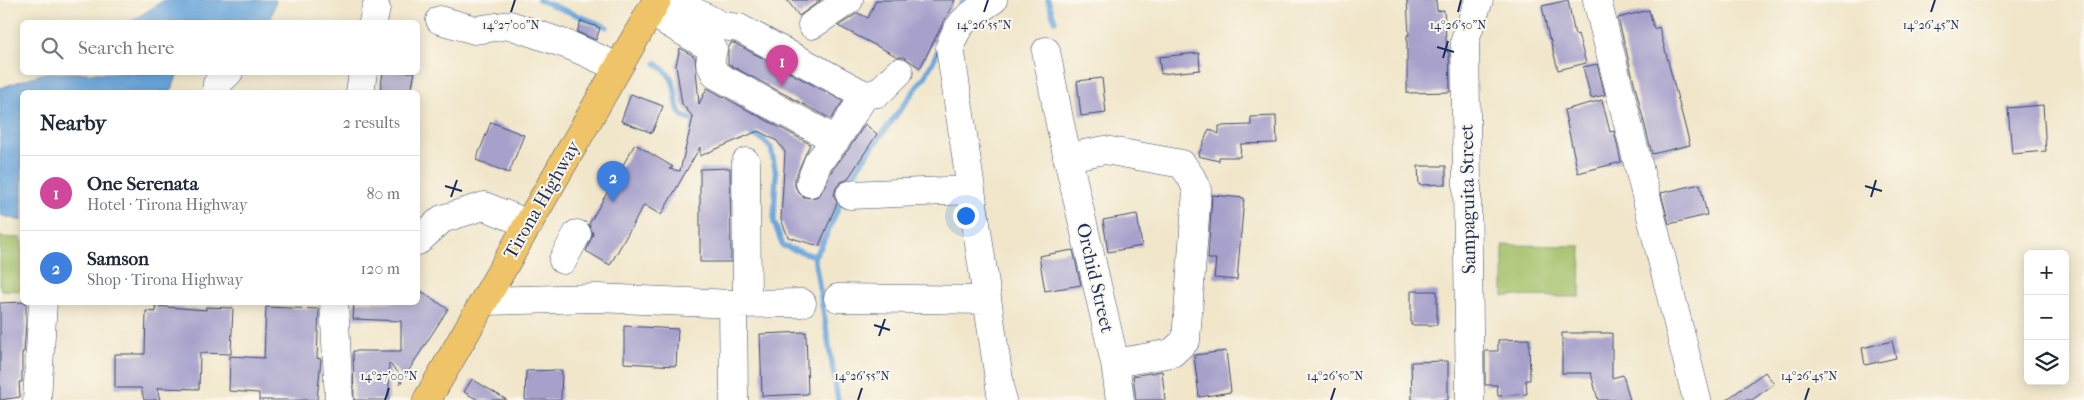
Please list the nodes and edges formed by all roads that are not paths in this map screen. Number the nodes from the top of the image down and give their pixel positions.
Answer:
1 (849, 0) edge
2 (993, 0) edge
3 (1479, 0) edge
4 (1597, 0) edge
5 (656, 4) edge
6 (440, 20) dead end
7 (812, 25) dead end
8 (718, 38) junction
9 (1046, 51) dead end
10 (618, 67) junction
11 (898, 72) dead end
12 (227, 75) edge
13 (216, 90) edge
14 (864, 95) junction
15 (836, 140) junction
16 (1067, 157) junction
17 (746, 162) dead end
18 (810, 182) dead end
19 (971, 190) junction
20 (850, 195) dead end
21 (529, 224) junction
22 (577, 234) dead end
23 (420, 239) edge
24 (563, 260) dead end
25 (838, 298) dead end
26 (987, 300) junction
27 (485, 301) junction
28 (802, 303) dead end
29 (740, 304) junction
30 (43, 305) edge
31 (334, 305) edge
32 (1115, 363) junction
33 (37, 400) edge
34 (339, 400) edge
35 (427, 400) edge
36 (734, 400) edge
37 (1002, 400) edge
38 (1120, 400) edge
39 (1470, 400) edge
40 (1697, 400) edge

1 - 7 street
2 - 19 street
3 - 39 street, Sampaguita Street
4 - 40 street
5 - 8 street
5 - 10 main road, Tirona Highway
6 - 10 street
8 - 14 street
8 - 15 street
9 - 16 street, Orchid Street
10 - 21 main road, Tirona Highway
11 - 14 street
12 - 13 street
14 - 15 street
15 - 18 street
16 - 32 street, Orchid Street
16 - 32 street
17 - 29 street
19 - 20 street
19 - 26 street
21 - 23 street
21 - 27 main road, Tirona Highway
22 - 24 street
25 - 26 street
26 - 37 street
27 - 29 street
27 - 35 main road, Tirona Highway
28 - 29 street
29 - 36 street
30 - 33 street
31 - 34 street
32 - 38 street, Orchid Street

